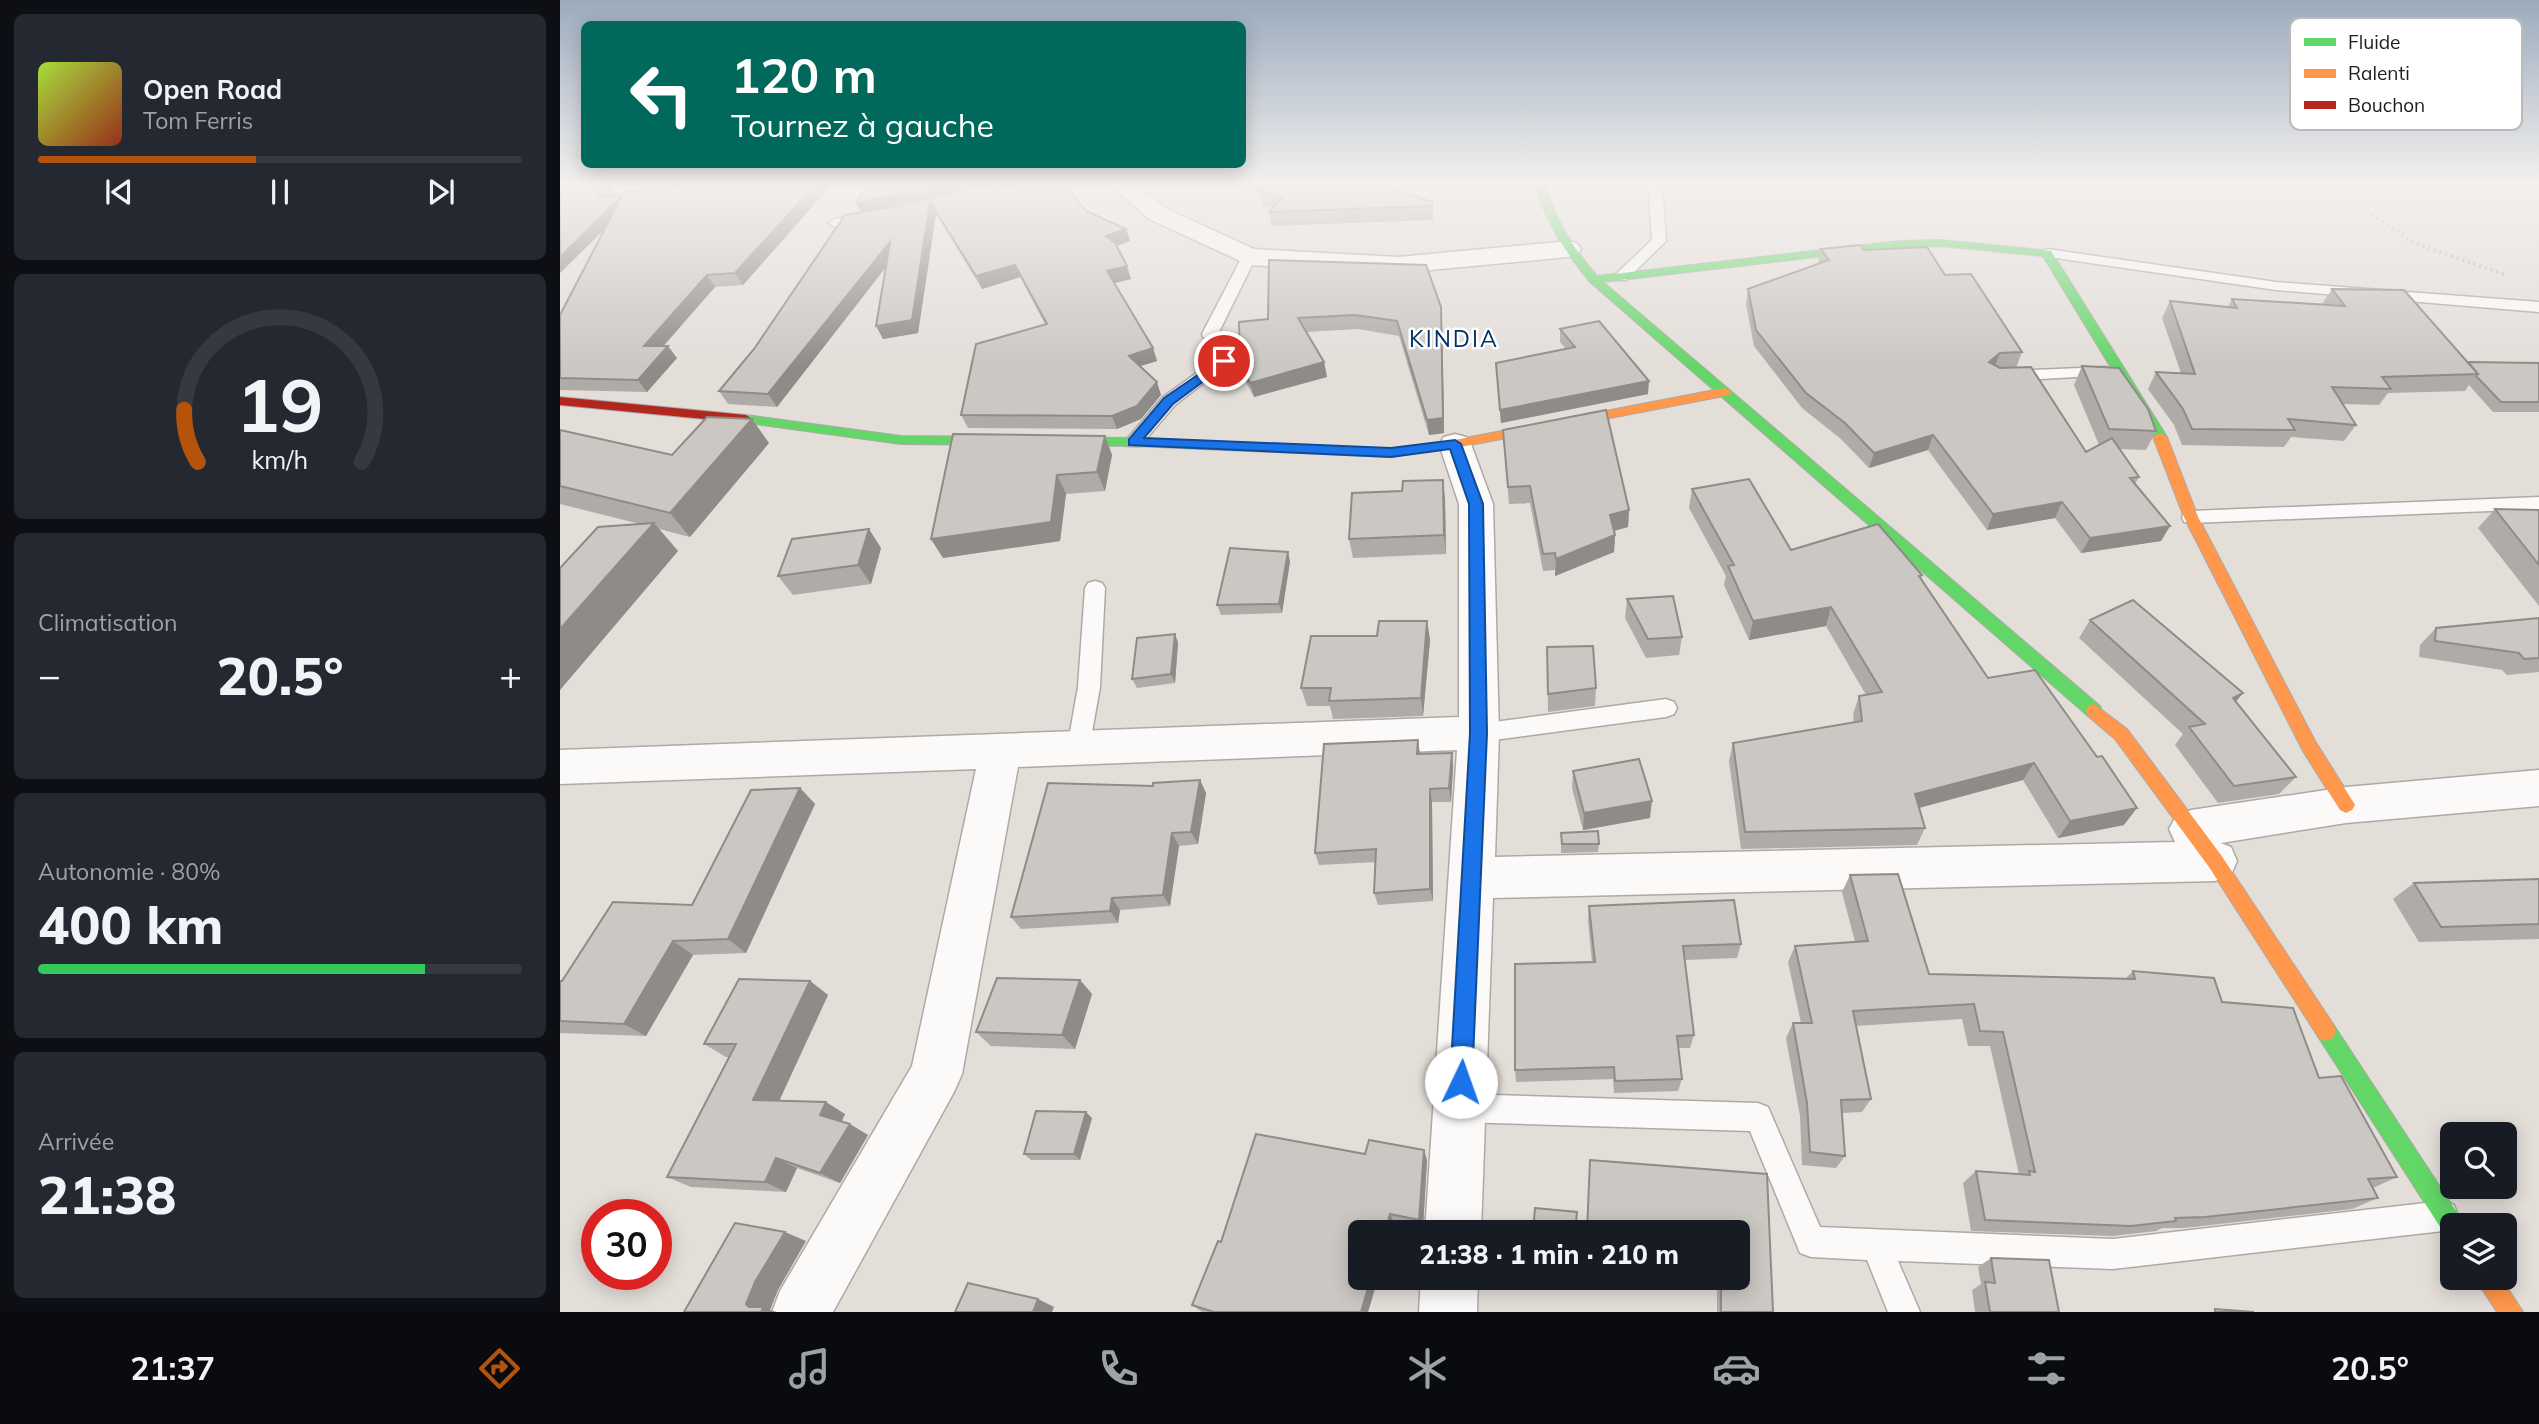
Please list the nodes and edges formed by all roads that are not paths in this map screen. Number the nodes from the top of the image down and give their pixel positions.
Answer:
1 (1220, 243) edge
2 (1565, 243) edge
3 (1657, 243) edge
4 (1932, 243) edge
5 (1943, 243) edge
6 (1568, 249) junction
7 (2047, 253) junction
8 (1249, 257) junction
9 (1621, 276) junction
10 (1594, 280) junction
11 (2539, 307) edge
12 (2118, 372) junction
13 (1994, 376) edge
14 (1725, 392) junction
15 (560, 401) edge
16 (1134, 442) junction
17 (1455, 444) junction
18 (2539, 503) edge
19 (2191, 517) junction
20 (1096, 588) dead end
21 (1666, 708) dead end
22 (1479, 733) junction
23 (1078, 749) junction
24 (1000, 752) junction
25 (560, 767) edge
26 (2539, 788) edge
27 (2346, 805) junction
28 (2203, 845) junction
29 (1472, 878) junction
30 (1460, 1108) junction
31 (2443, 1213) edge
32 (1454, 1220) edge
33 (2440, 1221) edge
34 (1877, 1245) junction
35 (1449, 1290) edge
36 (2495, 1290) edge
37 (801, 1312) edge
38 (1448, 1312) edge
39 (1904, 1312) edge
40 (2511, 1312) edge

1 - 8 street
2 - 6 street
3 - 9 lane
4 - 9 street
5 - 7 street
6 - 8 street
6 - 10 street
7 - 11 lane
7 - 12 street
8 - 16 lane
9 - 10 street
10 - 14 street
12 - 13 lane
12 - 19 street
14 - 17 street
14 - 28 street
15 - 16 street
16 - 17 street
17 - 22 street
18 - 19 lane
19 - 27 street
20 - 23 lane
21 - 22 lane
22 - 23 street
22 - 29 street
23 - 24 street
24 - 25 street
24 - 37 street
26 - 27 street
27 - 28 street
28 - 29 street
28 - 31 street
29 - 30 street
30 - 32 street
30 - 34 lane
33 - 34 lane
34 - 39 lane
35 - 38 street
36 - 40 street

